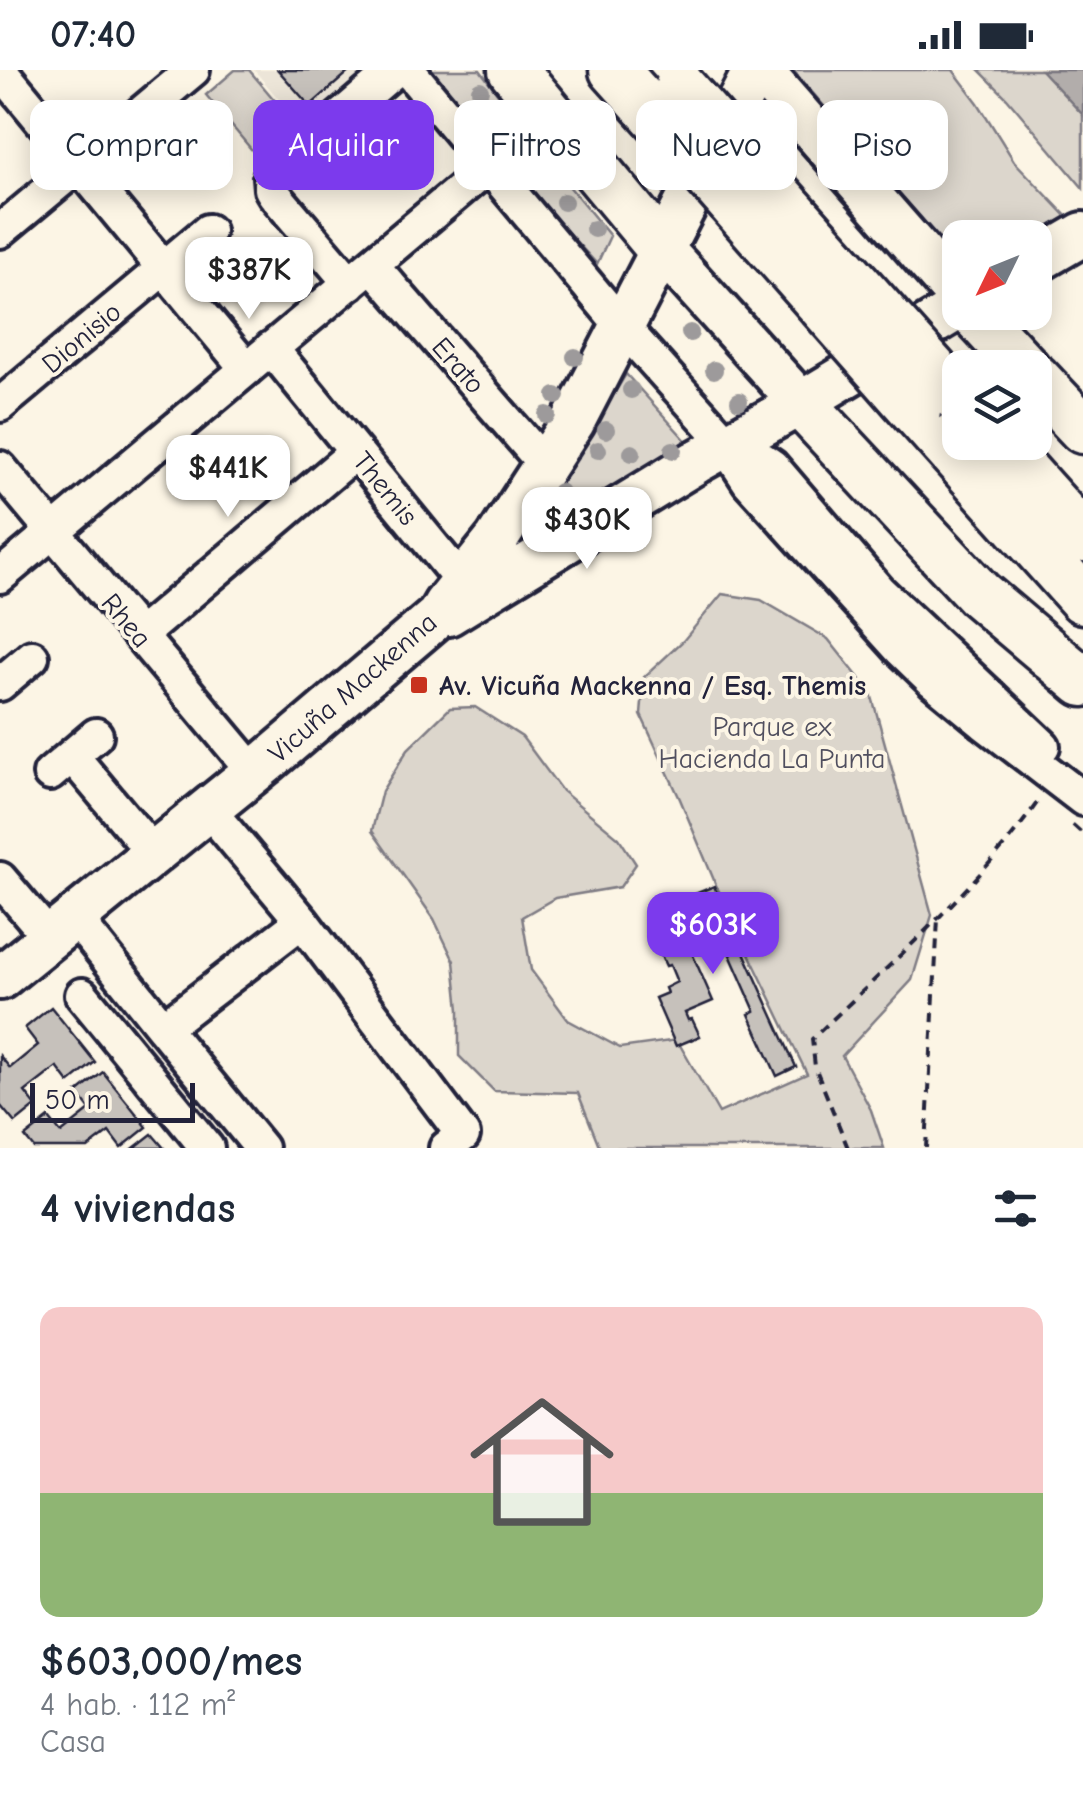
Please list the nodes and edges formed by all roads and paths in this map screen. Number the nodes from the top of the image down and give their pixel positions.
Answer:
1 (0, 70) edge
2 (193, 70) edge
3 (395, 70) edge
4 (408, 70) edge
5 (513, 70) edge
6 (614, 70) edge
7 (758, 70) edge
8 (673, 78) edge
9 (157, 100) edge
10 (30, 105) edge
11 (454, 125) edge
12 (49, 190) edge
13 (101, 190) edge
14 (461, 190) edge
15 (509, 190) edge
16 (208, 231) dead end
17 (0, 232) edge
18 (1083, 234) edge
19 (662, 248) junction
20 (1052, 252) edge
21 (164, 268) junction
22 (361, 274) junction
23 (942, 278) edge
24 (942, 318) edge
25 (622, 326) junction
26 (990, 330) edge
27 (1008, 350) edge
28 (260, 359) junction
29 (1052, 396) edge
30 (801, 403) junction
31 (0, 405) edge
32 (938, 406) edge
33 (1083, 429) edge
34 (728, 444) junction
35 (356, 452) junction
36 (1014, 460) edge
37 (546, 466) junction
38 (0, 468) edge
39 (53, 531) junction
40 (1083, 537) edge
41 (0, 576) edge
42 (450, 599) junction
43 (1083, 599) edge
44 (140, 635) junction
45 (1083, 682) edge
46 (72, 755) dead end
47 (254, 772) junction
48 (1068, 782) edge
49 (1083, 799) edge
50 (208, 809) junction
51 (154, 854) junction
52 (0, 879) edge
53 (938, 918) junction
54 (302, 922) junction
55 (63, 928) junction
56 (0, 978) edge
57 (82, 995) dead end
58 (163, 1028) junction
59 (207, 1148) edge
60 (261, 1148) edge
61 (446, 1148) edge
62 (848, 1148) edge
63 (926, 1148) edge

1 - 10 street, Themis
2 - 9 street
3 - 22 street, Erato
4 - 11 street
5 - 19 highway
6 - 32 highway, bridge
7 - 19 main road, Vicuña Mackenna
7 - 23 main road
8 - 32 highway, bridge
12 - 17 street
13 - 21 street, Themis
14 - 22 street
15 - 25 street
16 - 21 street, Dionisio
18 - 20 main road
19 - 25 main road, Vicuña Mackenna
19 - 30 main road
21 - 28 street, Themis
21 - 31 street, Dionisio
22 - 28 street
22 - 37 street, Erato
24 - 30 main road
25 - 34 street
25 - 37 main road, Vicuña Mackenna
26 - 27 highway
28 - 35 street, Themis
28 - 39 street
29 - 33 highway
30 - 34 main road
30 - 45 highway
32 - 43 highway
34 - 42 main road
34 - 48 street
35 - 42 street, Themis
35 - 44 street
36 - 40 highway
37 - 42 main road, Vicuña Mackenna
38 - 39 street, Rhea
39 - 41 street
39 - 44 street, Rhea
42 - 47 main road, Vicuña Mackenna
44 - 47 street, Rhea
46 - 51 street
47 - 50 main road, Vicuña Mackenna
48 - 49 street
48 - 53 path
50 - 51 main road, Vicuña Mackenna
50 - 54 street
51 - 55 main road, Vicuña Mackenna
52 - 55 street
53 - 62 path
53 - 63 path
54 - 58 street
54 - 61 street
55 - 56 main road, Vicuña Mackenna
55 - 58 street
57 - 59 street
58 - 60 street

